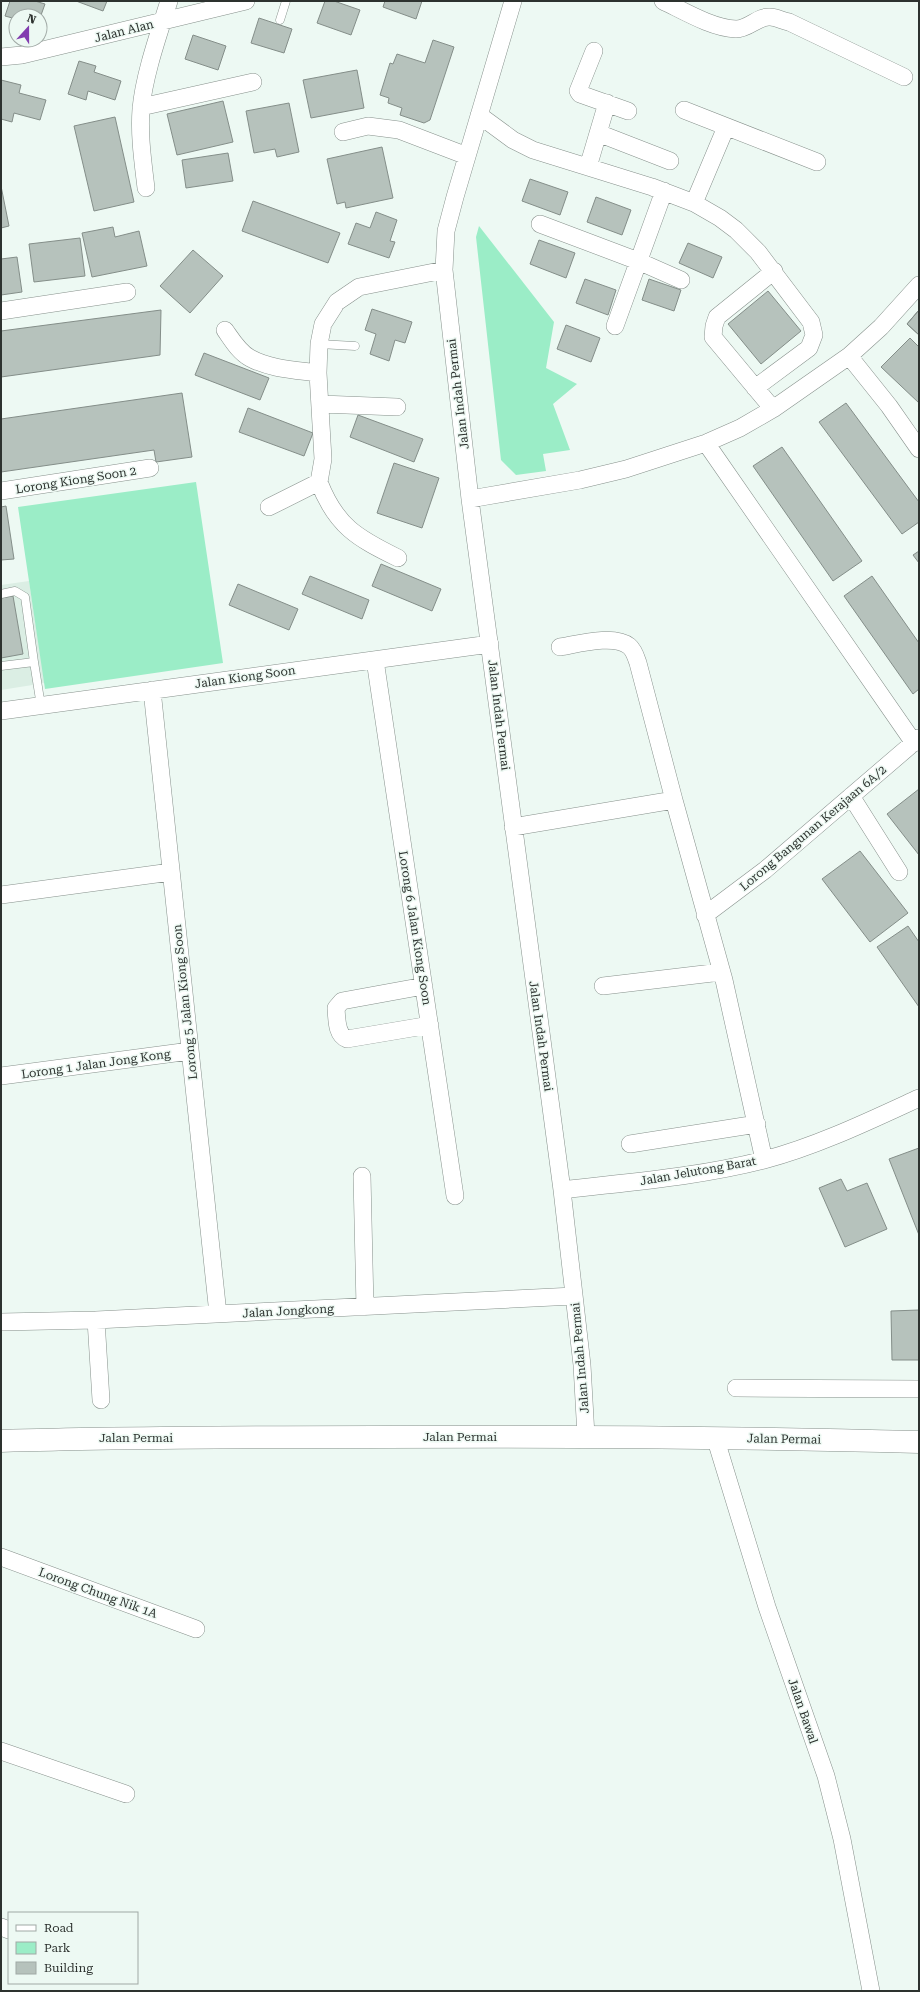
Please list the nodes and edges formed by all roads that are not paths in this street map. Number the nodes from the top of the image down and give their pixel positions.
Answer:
1 (169, 1) edge
2 (246, 1) edge
3 (286, 1) edge
4 (513, 1) edge
5 (663, 1) edge
6 (280, 20) dead end
7 (163, 22) junction
8 (594, 51) dead end
9 (1, 57) edge
10 (904, 77) dead end
11 (253, 82) dead end
12 (608, 103) junction
13 (141, 107) junction
14 (628, 110) dead end
15 (684, 110) dead end
16 (479, 115) junction
17 (726, 127) junction
18 (344, 132) dead end
19 (598, 133) junction
20 (467, 156) junction
21 (670, 161) dead end
22 (817, 162) dead end
23 (588, 167) junction
24 (146, 188) dead end
25 (664, 192) junction
26 (694, 203) junction
27 (540, 224) dead end
28 (638, 261) junction
29 (444, 270) junction
30 (774, 272) junction
31 (681, 280) dead end
32 (919, 285) edge
33 (127, 292) dead end
34 (1, 311) edge
35 (615, 326) dead end
36 (225, 330) dead end
37 (319, 344) junction
38 (355, 346) dead end
39 (849, 356) junction
40 (318, 373) junction
41 (755, 388) junction
42 (320, 404) junction
43 (397, 408) dead end
44 (773, 409) junction
45 (706, 443) junction
46 (919, 449) edge
47 (150, 468) dead end
48 (319, 482) junction
49 (1, 491) edge
50 (470, 499) junction
51 (269, 507) dead end
52 (398, 558) dead end
53 (1, 594) edge
54 (490, 644) junction
55 (560, 647) dead end
56 (375, 660) junction
57 (34, 662) junction
58 (1, 666) edge
59 (152, 690) junction
60 (41, 706) junction
61 (1, 711) edge
62 (916, 741) edge
63 (851, 796) junction
64 (674, 800) junction
65 (513, 827) junction
66 (171, 872) junction
67 (899, 872) dead end
68 (1, 895) edge
69 (706, 915) junction
70 (721, 972) junction
71 (424, 986) junction
72 (603, 986) dead end
73 (430, 1025) junction
74 (190, 1051) junction
75 (1, 1076) edge
76 (919, 1098) edge
77 (757, 1124) junction
78 (630, 1144) dead end
79 (764, 1160) junction
80 (362, 1176) dead end
81 (562, 1190) junction
82 (455, 1196) dead end
83 (574, 1296) junction
84 (365, 1307) junction
85 (218, 1314) junction
86 (96, 1320) junction
87 (1, 1322) edge
88 (736, 1388) dead end
89 (919, 1389) edge
90 (101, 1400) dead end
91 (586, 1436) junction
92 (715, 1437) junction
93 (1, 1441) edge
94 (919, 1442) edge
95 (1, 1557) edge
96 (196, 1629) dead end
97 (1, 1751) edge
98 (126, 1794) dead end
99 (871, 1991) edge

1 - 7 street
2 - 7 street, Jalan Alan
3 - 6 lane
4 - 16 street, Jalan Indah Permai
5 - 10 street
7 - 9 street, Jalan Alan
7 - 13 street
8 - 12 street
11 - 13 street
12 - 14 street
12 - 19 street
13 - 24 street
15 - 17 street
16 - 20 street, Jalan Indah Permai
16 - 23 street
17 - 22 street
17 - 26 street
18 - 20 street
19 - 21 street
19 - 23 street
20 - 29 street, Jalan Indah Permai
23 - 25 street
25 - 26 street
25 - 28 street
26 - 30 street
27 - 28 street
28 - 31 street
28 - 35 street
29 - 37 street
29 - 50 street, Jalan Indah Permai
30 - 41 street
30 - 41 street
32 - 39 street
33 - 34 street
36 - 40 street
37 - 38 lane
37 - 40 street
39 - 44 street
39 - 46 street
40 - 42 street
41 - 44 street
42 - 43 street
42 - 48 street
44 - 45 street
45 - 50 street
45 - 62 street
47 - 49 street, Lorong Kiong Soon 2
48 - 51 street
48 - 52 street
50 - 54 street, Jalan Indah Permai
53 - 57 lane
54 - 56 street, Jalan Kiong Soon
54 - 65 street, Jalan Indah Permai
55 - 64 street
56 - 59 street, Jalan Kiong Soon
56 - 71 street, Lorong 6 Jalan Kiong Soon
57 - 58 lane
57 - 60 lane
59 - 60 street, Jalan Kiong Soon
59 - 66 street, Lorong 5 Jalan Kiong Soon
60 - 61 street, Jalan Kiong Soon
62 - 63 street, Lorong Bangunan Kerajaan 6A/2
63 - 67 street
63 - 69 street, Lorong Bangunan Kerajaan 6A/2
64 - 65 street
64 - 69 street
65 - 81 street, Jalan Indah Permai
66 - 68 street
66 - 74 street, Lorong 5 Jalan Kiong Soon
69 - 70 street
70 - 72 street
70 - 77 street
71 - 73 street, Lorong 6 Jalan Kiong Soon
71 - 73 street
73 - 82 street, Lorong 6 Jalan Kiong Soon
74 - 75 street, Lorong 1 Jalan Jong Kong
74 - 85 street, Lorong 5 Jalan Kiong Soon
76 - 79 street, Jalan Jelutong Barat
77 - 78 street
77 - 79 street
79 - 81 street, Jalan Jelutong Barat
80 - 84 street
81 - 83 street, Jalan Indah Permai
83 - 84 street, Jalan Jongkong
83 - 91 street, Jalan Indah Permai
84 - 85 street, Jalan Jongkong
85 - 86 street, Jalan Jongkong
86 - 87 street, Jalan Jongkong
86 - 90 street
88 - 89 street
91 - 92 street, Jalan Permai
91 - 93 street, Jalan Permai
92 - 94 street, Jalan Permai
92 - 99 street, Jalan Bawal
95 - 96 street, Lorong Chung Nik 1A
97 - 98 street

